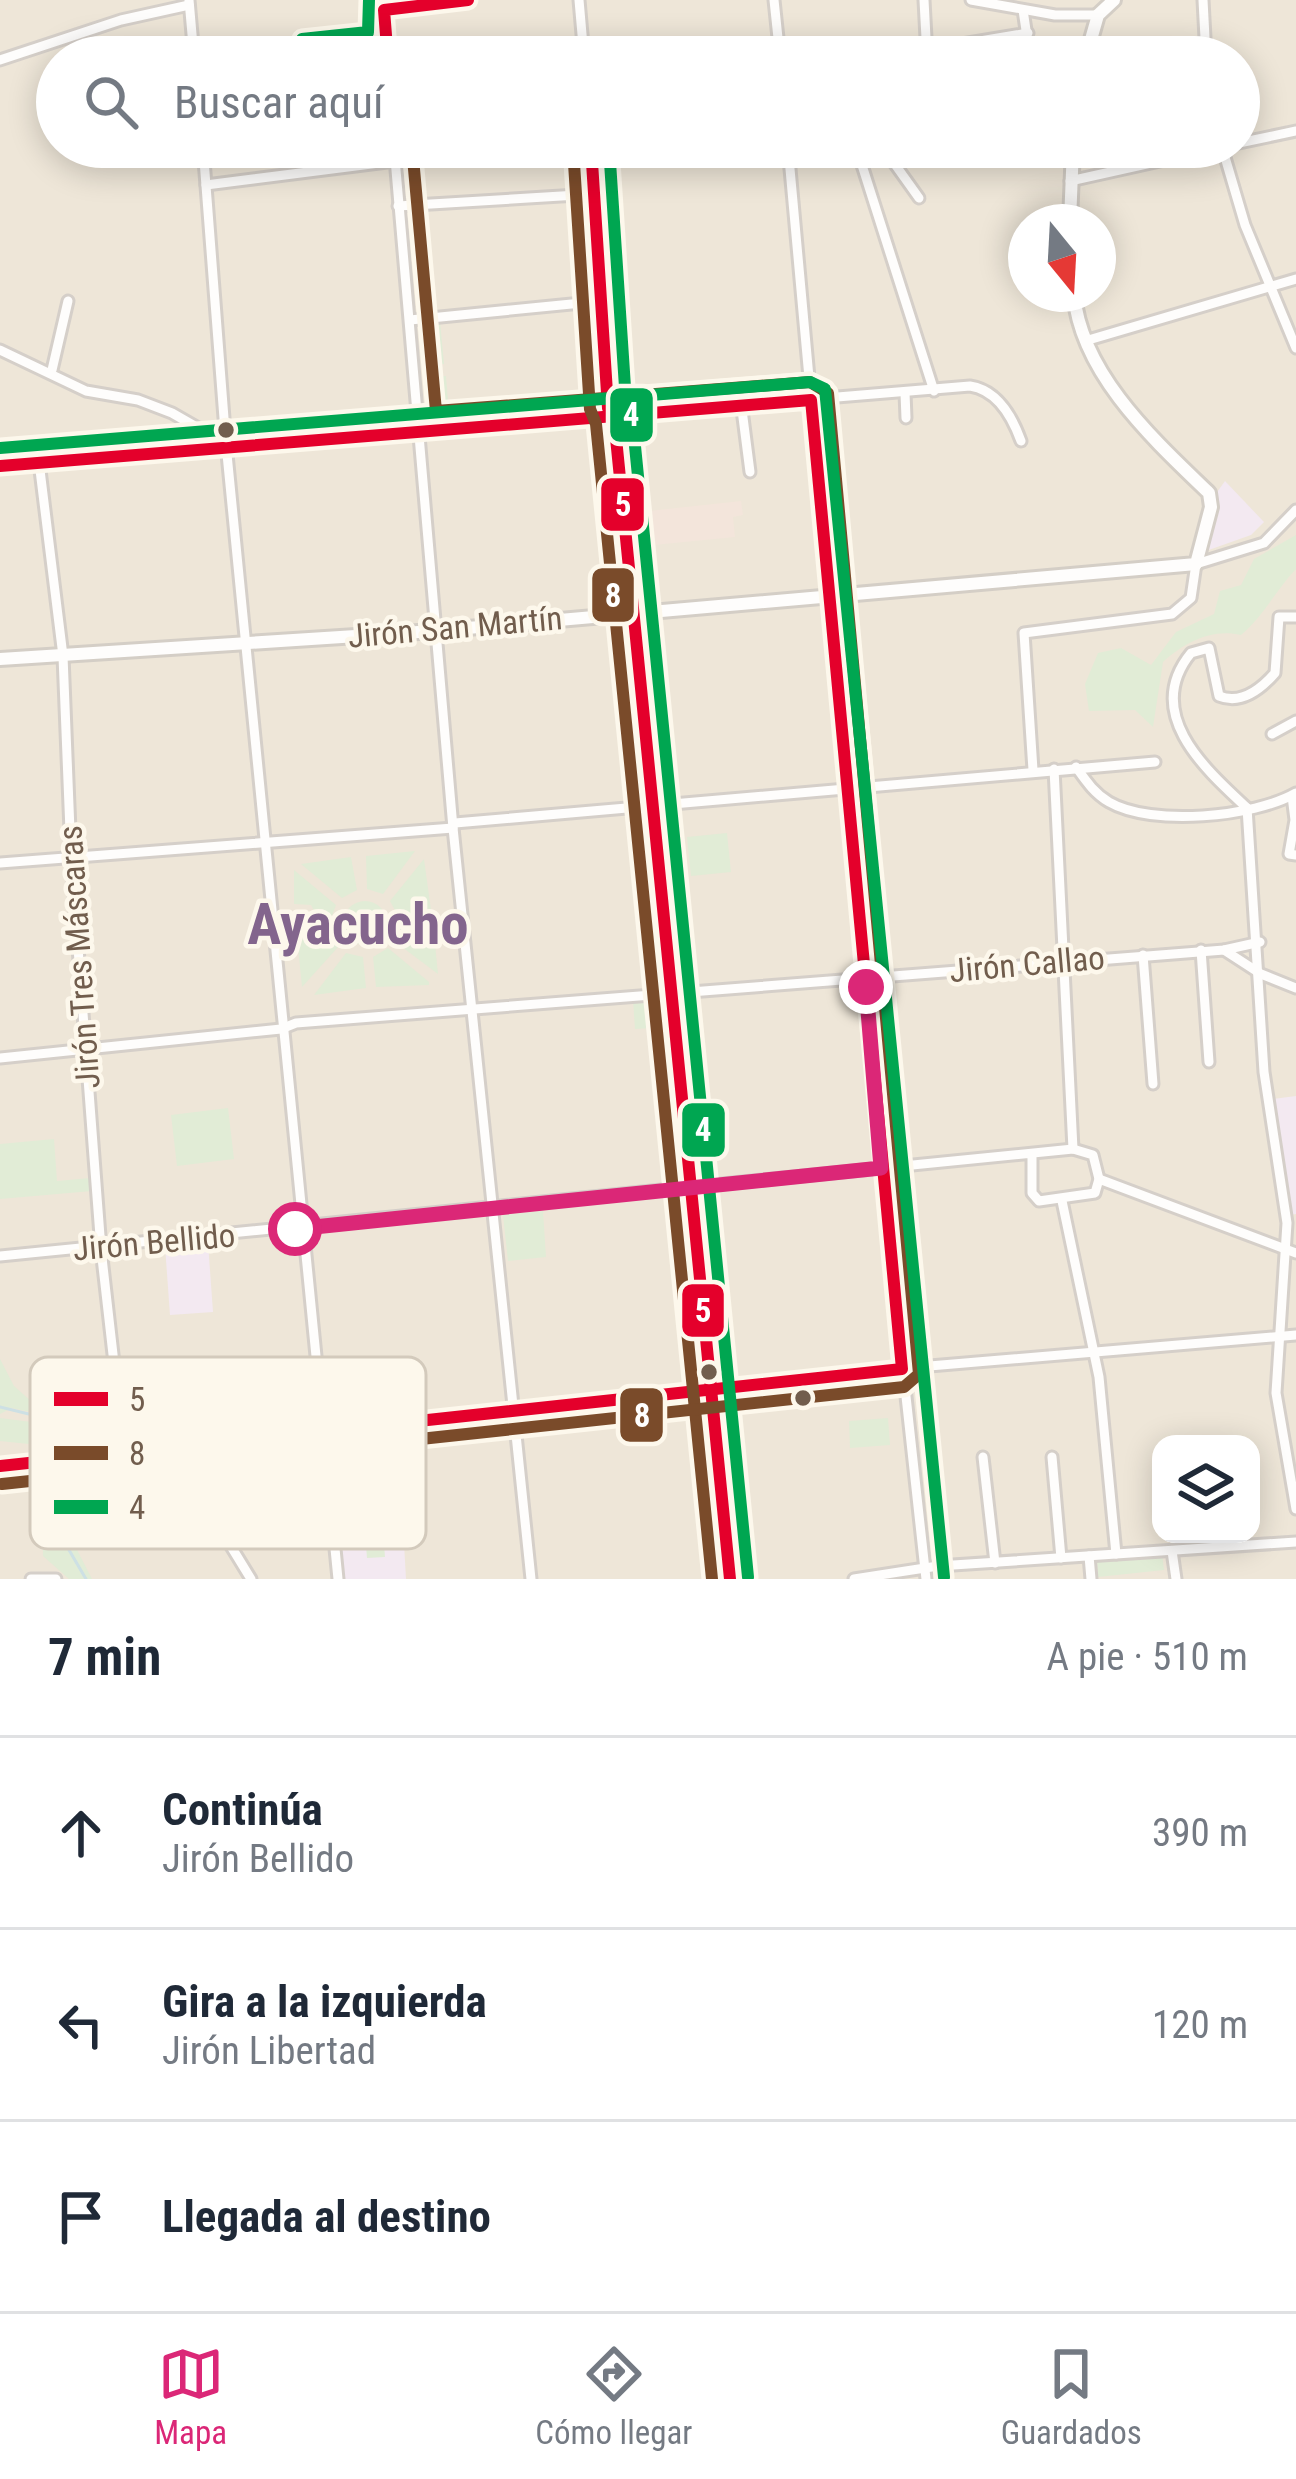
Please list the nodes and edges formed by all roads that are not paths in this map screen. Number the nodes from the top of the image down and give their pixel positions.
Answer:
1 (468, 0) edge
2 (579, 0) edge
3 (774, 0) edge
4 (924, 0) edge
5 (971, 0) edge
6 (1060, 0) edge
7 (1114, 0) edge
8 (1203, 0) edge
9 (189, 3) edge
10 (384, 5) edge
11 (1023, 10) junction
12 (1055, 15) junction
13 (1098, 15) junction
14 (1028, 33) junction
15 (73, 36) edge
16 (192, 36) edge
17 (386, 36) edge
18 (582, 36) edge
19 (778, 36) edge
20 (925, 36) edge
21 (1013, 36) edge
22 (1028, 36) edge
23 (1092, 36) edge
24 (1205, 36) edge
25 (36, 48) edge
26 (0, 60) edge
27 (1296, 130) edge
28 (1260, 138) edge
29 (205, 168) edge
30 (340, 168) edge
31 (395, 168) edge
32 (592, 168) edge
33 (790, 168) edge
34 (863, 168) edge
35 (898, 168) edge
36 (1070, 168) edge
37 (1127, 168) edge
38 (1229, 168) edge
39 (1068, 181) junction
40 (206, 185) junction
41 (594, 194) junction
42 (919, 198) dead end
43 (1069, 204) edge
44 (398, 206) junction
45 (1296, 279) edge
46 (1268, 286) junction
47 (68, 301) dead end
48 (602, 301) junction
49 (1078, 312) edge
50 (410, 320) junction
51 (1085, 340) junction
52 (1296, 348) edge
53 (0, 350) edge
54 (52, 370) junction
55 (934, 391) junction
56 (905, 393) junction
57 (811, 400) junction
58 (741, 403) junction
59 (611, 414) junction
60 (906, 418) dead end
61 (420, 430) junction
62 (1021, 441) dead end
63 (226, 444) junction
64 (39, 462) junction
65 (0, 466) edge
66 (750, 472) dead end
67 (1296, 510) edge
68 (1196, 564) junction
69 (828, 594) junction
70 (632, 610) junction
71 (1296, 617) edge
72 (438, 631) junction
73 (247, 645) junction
74 (62, 656) junction
75 (0, 659) edge
76 (1296, 721) edge
77 (1272, 734) dead end
78 (1155, 762) dead end
79 (1076, 767) junction
80 (1054, 769) junction
81 (1033, 770) junction
82 (845, 787) junction
83 (1294, 795) edge
84 (651, 804) junction
85 (1247, 808) junction
86 (454, 825) junction
87 (269, 842) junction
88 (1296, 854) edge
89 (70, 856) junction
90 (0, 863) edge
91 (1259, 942) junction
92 (1201, 950) junction
93 (1224, 950) junction
94 (1143, 955) junction
95 (1060, 962) junction
96 (1261, 974) junction
97 (865, 977) junction
98 (1296, 988) edge
99 (670, 995) junction
100 (471, 1009) junction
101 (287, 1028) junction
102 (86, 1049) junction
103 (0, 1058) edge
104 (1208, 1062) dead end
105 (1153, 1084) dead end
106 (1072, 1150) junction
107 (1032, 1154) junction
108 (881, 1168) junction
109 (1099, 1179) junction
110 (692, 1189) junction
111 (1062, 1201) junction
112 (495, 1208) junction
113 (1292, 1222) edge
114 (302, 1228) junction
115 (101, 1246) junction
116 (1290, 1251) edge
117 (0, 1256) edge
118 (1296, 1335) edge
119 (1276, 1336) junction
120 (1094, 1355) junction
121 (113, 1357) edge
122 (316, 1357) edge
123 (902, 1369) junction
124 (714, 1388) junction
125 (515, 1408) junction
126 (426, 1417) edge
127 (982, 1457) dead end
128 (1052, 1457) dead end
129 (30, 1462) edge
130 (0, 1466) edge
131 (1296, 1509) edge
132 (1296, 1542) edge
133 (233, 1549) edge
134 (335, 1549) edge
135 (1172, 1551) junction
136 (1116, 1554) junction
137 (1089, 1556) junction
138 (1061, 1558) junction
139 (995, 1563) junction
140 (926, 1574) edge
141 (54, 1578) edge
142 (31, 1579) edge
143 (251, 1579) edge
144 (338, 1579) edge
145 (531, 1579) edge
146 (730, 1579) edge
147 (854, 1579) edge
148 (1090, 1579) edge
149 (1176, 1579) edge

1 - 10 street
2 - 18 street
3 - 19 street
4 - 20 street
5 - 11 street
6 - 12 street
7 - 13 street
8 - 24 street
9 - 15 street
9 - 16 street
10 - 17 street
11 - 12 street
11 - 14 street
12 - 13 street
13 - 23 street
14 - 21 street
14 - 22 street
25 - 26 street
27 - 28 street
29 - 40 street
30 - 40 street
31 - 44 street
32 - 41 street
33 - 57 street
34 - 55 street
35 - 42 street
36 - 39 street
37 - 39 street
38 - 46 street
39 - 43 street
40 - 63 street
41 - 44 street
41 - 48 street
44 - 50 street
45 - 46 street
46 - 51 street
46 - 52 street
47 - 54 street
48 - 50 street
48 - 59 street
49 - 51 street
50 - 61 street
51 - 68 street
53 - 54 street
54 - 63 street
55 - 56 street
55 - 62 street
56 - 57 street
56 - 60 street
57 - 58 street
57 - 69 street
58 - 59 street
58 - 66 street
59 - 61 street
59 - 70 street
61 - 63 street
61 - 72 street
63 - 64 street
63 - 73 street
64 - 65 street
64 - 74 street, Jirón Tres Máscaras
67 - 68 street
68 - 69 street, Jirón San Martín
68 - 81 street
69 - 70 street, Jirón San Martín
69 - 82 street
70 - 72 street, Jirón San Martín
70 - 84 street
71 - 85 street
72 - 73 street, Jirón San Martín
72 - 86 street
73 - 74 street, Jirón San Martín
73 - 87 street
74 - 75 street, Jirón San Martín
74 - 89 street, Jirón Tres Máscaras
76 - 77 street
78 - 79 street
79 - 80 street
79 - 85 street
80 - 81 street
80 - 95 street
81 - 82 street
82 - 84 street
82 - 97 street
83 - 85 street
83 - 88 street
84 - 86 street
84 - 99 street
85 - 91 street
86 - 87 street
86 - 100 street
87 - 89 street
87 - 101 street
89 - 90 street
89 - 102 street, Jirón Tres Máscaras
91 - 93 street, Jirón Callao
91 - 96 street
92 - 93 street, Jirón Callao
92 - 94 street, Jirón Callao
92 - 104 street
93 - 96 street
94 - 95 street, Jirón Callao
94 - 105 street
95 - 97 street, Jirón Callao
95 - 106 street
96 - 98 street
96 - 113 street
97 - 99 street, Jirón Callao
97 - 108 street
99 - 100 street, Jirón Callao
99 - 110 street
100 - 101 street, Jirón Callao
100 - 112 street
101 - 102 street, Jirón Callao
101 - 114 street
102 - 103 street, Jirón Callao
102 - 115 street, Jirón Tres Máscaras
106 - 107 street, Jirón Bellido
106 - 109 street
107 - 108 street, Jirón Bellido
107 - 111 street
108 - 110 street, Jirón Bellido
108 - 123 street
109 - 111 street
109 - 116 street
110 - 112 street, Jirón Bellido
110 - 124 street
111 - 120 street
112 - 114 street, Jirón Bellido
112 - 125 street
113 - 116 street
114 - 115 street, Jirón Bellido
114 - 122 street
115 - 117 street, Jirón Bellido
115 - 121 street, Jirón Tres Máscaras
116 - 119 street
118 - 119 street
119 - 120 street
119 - 131 street
120 - 123 street
120 - 136 street
123 - 124 street
123 - 140 street
124 - 125 street
124 - 146 street
125 - 126 street
125 - 145 street
127 - 139 street
128 - 138 street
129 - 130 street
132 - 135 street
133 - 143 street
134 - 144 street
135 - 136 street
135 - 149 street
136 - 137 street
137 - 138 street
137 - 148 street
138 - 139 street
139 - 140 street
140 - 147 street
141 - 142 street

